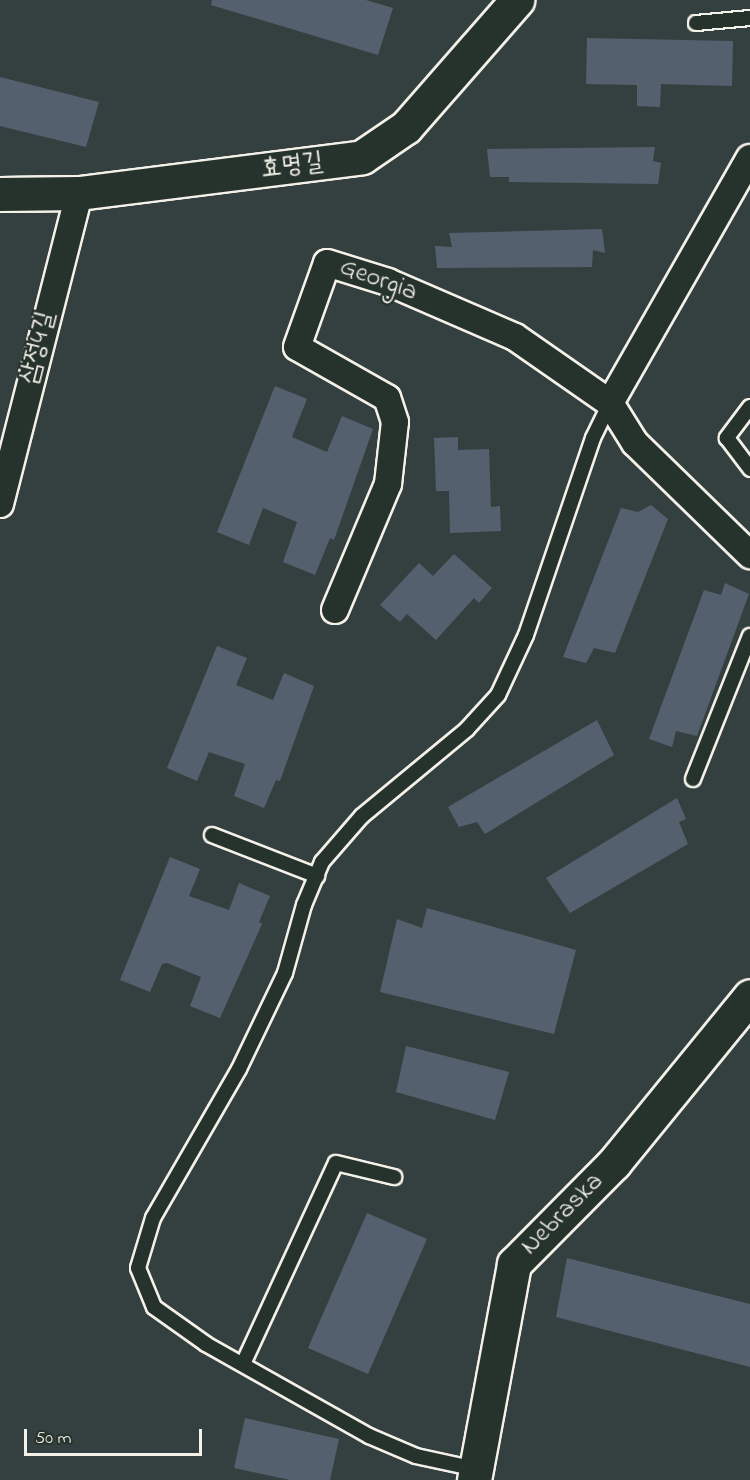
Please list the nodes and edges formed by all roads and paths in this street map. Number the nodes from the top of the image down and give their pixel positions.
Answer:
1 (518, 0) edge
2 (750, 18) edge
3 (696, 23) dead end
4 (750, 158) edge
5 (79, 193) junction
6 (0, 194) edge
7 (610, 403) junction
8 (750, 407) edge
9 (750, 469) edge
10 (0, 504) edge
11 (750, 555) edge
12 (335, 610) dead end
13 (750, 636) edge
14 (693, 779) dead end
15 (212, 835) dead end
16 (317, 876) junction
17 (750, 996) edge
18 (394, 1177) dead end
19 (243, 1364) junction
20 (475, 1475) edge

1 - 5 street, 효명길
2 - 3 lane
4 - 7 street
5 - 6 street, 효명길
5 - 10 street, 삼정4길
7 - 11 street, Georgia
7 - 12 street, Georgia
7 - 16 lane
8 - 9 lane
13 - 14 lane
15 - 16 lane
16 - 19 lane
17 - 20 street, Nebraska
18 - 19 lane
19 - 20 lane

